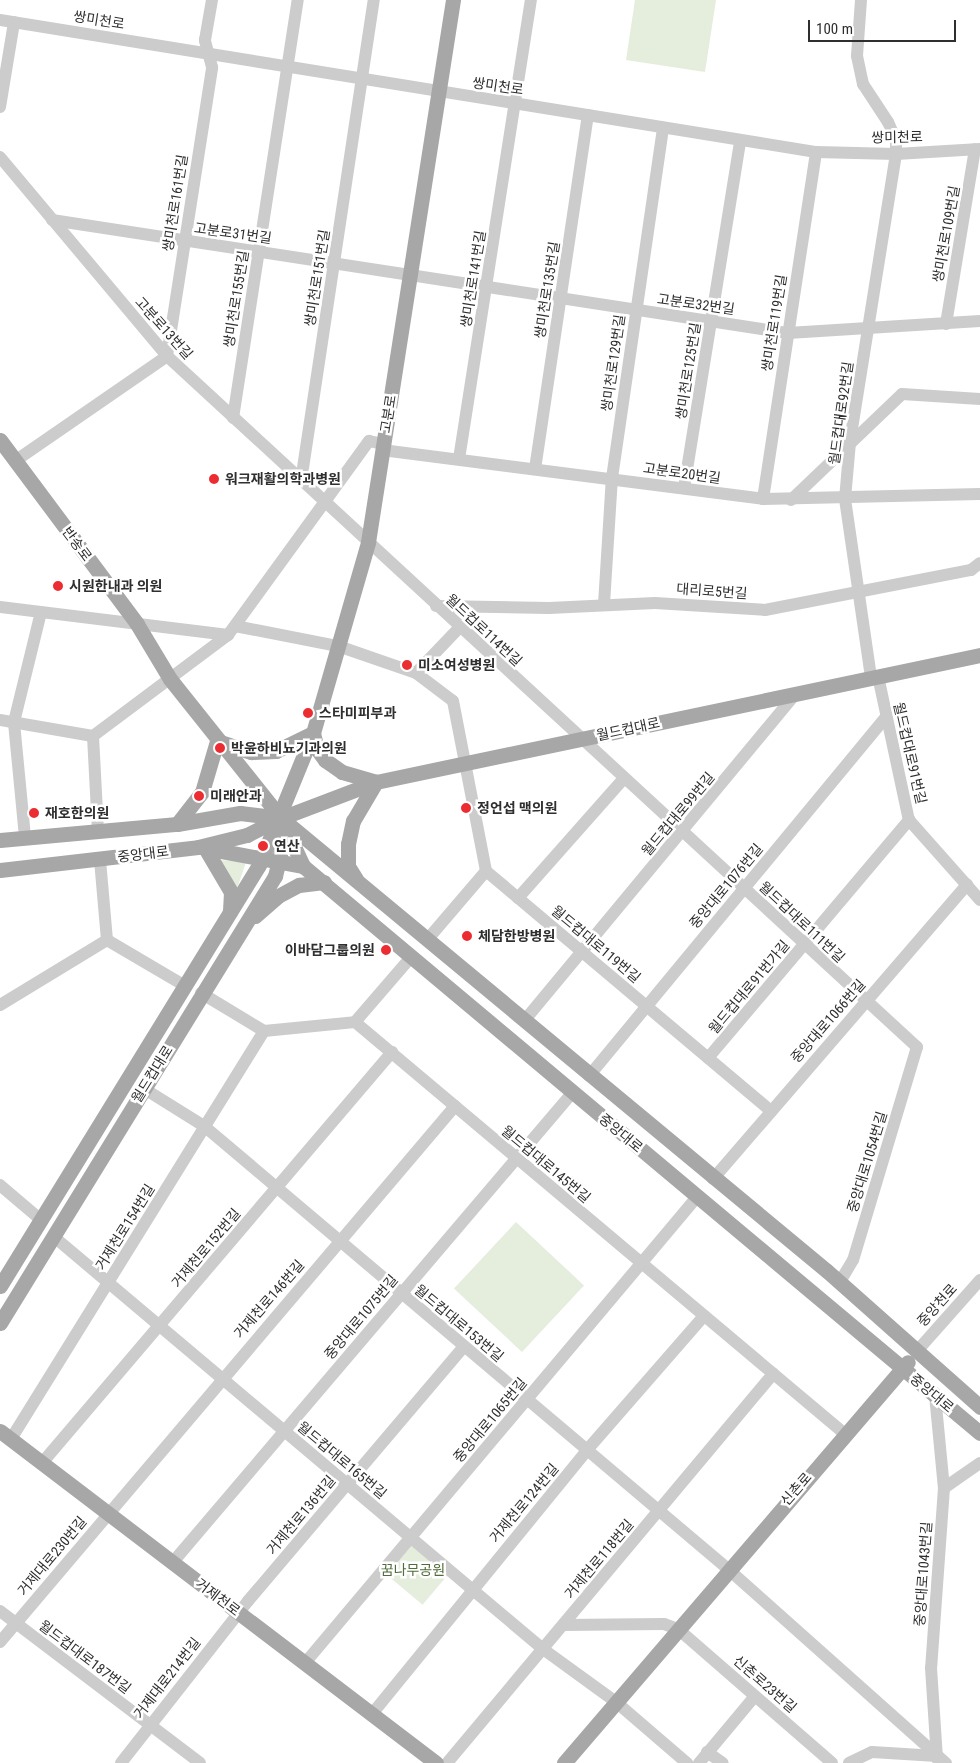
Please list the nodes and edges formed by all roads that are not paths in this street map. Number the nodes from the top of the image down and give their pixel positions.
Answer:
1 (212, 0) edge
2 (298, 0) edge
3 (374, 0) edge
4 (453, 0) edge
5 (531, 0) edge
6 (861, 0) edge
7 (0, 20) edge
8 (14, 22) junction
9 (209, 54) junction
10 (289, 67) junction
11 (362, 80) junction
12 (438, 93) junction
13 (516, 104) junction
14 (0, 107) edge
15 (588, 115) junction
16 (663, 128) junction
17 (740, 141) junction
18 (978, 149) edge
19 (816, 152) junction
20 (896, 154) junction
21 (0, 157) edge
22 (52, 220) junction
23 (185, 241) junction
24 (259, 251) junction
25 (335, 264) junction
26 (410, 275) junction
27 (486, 288) junction
28 (560, 298) junction
29 (636, 311) junction
30 (980, 321) edge
31 (711, 322) junction
32 (946, 324) junction
33 (868, 328) junction
34 (788, 332) junction
35 (167, 356) junction
36 (980, 399) edge
37 (233, 418) junction
38 (0, 440) edge
39 (850, 442) junction
40 (383, 447) junction
41 (459, 459) junction
42 (16, 461) junction
43 (535, 468) junction
44 (612, 478) junction
45 (302, 481) junction
46 (684, 488) junction
47 (980, 494) edge
48 (763, 499) junction
49 (845, 499) junction
50 (791, 500) junction
51 (324, 502) junction
52 (368, 542) junction
53 (980, 563) edge
54 (856, 591) junction
55 (604, 604) junction
56 (436, 606) junction
57 (0, 607) edge
58 (41, 612) junction
59 (137, 624) junction
60 (459, 628) junction
61 (232, 630) junction
62 (338, 646) junction
63 (980, 655) edge
64 (416, 673) junction
65 (874, 677) junction
66 (170, 679) junction
67 (795, 694) junction
68 (887, 716) junction
69 (0, 720) edge
70 (14, 722) junction
71 (313, 734) junction
72 (93, 736) junction
73 (580, 739) junction
74 (217, 741) junction
75 (463, 764) junction
76 (624, 778) junction
77 (376, 782) junction
78 (281, 818) junction
79 (909, 820) junction
80 (177, 824) junction
81 (98, 830) junction
82 (682, 832) junction
83 (25, 837) junction
84 (0, 840) edge
85 (202, 848) junction
86 (262, 858) junction
87 (100, 860) junction
88 (278, 861) junction
89 (303, 866) junction
90 (0, 870) edge
91 (486, 870) junction
92 (324, 882) junction
93 (967, 885) junction
94 (361, 887) junction
95 (744, 888) junction
96 (518, 898) junction
97 (980, 900) edge
98 (229, 916) junction
99 (238, 933) junction
100 (108, 940) junction
101 (427, 940) junction
102 (804, 944) junction
103 (582, 952) junction
104 (412, 956) junction
105 (185, 986) junction
106 (202, 993) junction
107 (865, 1000) junction
108 (0, 1005) edge
109 (646, 1006) junction
110 (524, 1021) junction
111 (355, 1022) junction
112 (264, 1031) junction
113 (917, 1047) joint
114 (392, 1052) junction
115 (708, 1058) junction
116 (589, 1076) junction
117 (143, 1088) junction
118 (573, 1092) junction
119 (455, 1106) junction
120 (770, 1111) junction
121 (204, 1126) junction
122 (517, 1158) junction
123 (713, 1179) junction
124 (0, 1185) edge
125 (277, 1188) junction
126 (697, 1197) junction
127 (40, 1219) junction
128 (53, 1236) junction
129 (340, 1241) junction
130 (642, 1263) junction
131 (980, 1280) edge
132 (108, 1282) junction
133 (840, 1282) junction
134 (0, 1286) edge
135 (401, 1293) junction
136 (704, 1316) junction
137 (0, 1323) edge
138 (160, 1325) junction
139 (464, 1346) junction
140 (917, 1351) junction
141 (903, 1369) junction
142 (773, 1374) junction
143 (221, 1377) junction
144 (935, 1396) junction
145 (527, 1399) junction
146 (980, 1407) edge
147 (284, 1430) junction
148 (980, 1433) edge
149 (845, 1434) junction
150 (6, 1435) edge
151 (587, 1450) junction
152 (42, 1463) junction
153 (980, 1463) edge
154 (347, 1483) junction
155 (944, 1488) junction
156 (658, 1511) junction
157 (107, 1512) junction
158 (411, 1537) junction
159 (173, 1562) junction
160 (728, 1569) junction
161 (472, 1589) junction
162 (0, 1611) edge
163 (238, 1612) junction
164 (16, 1623) junction
165 (563, 1625) junction
166 (678, 1629) junction
167 (0, 1642) edge
168 (543, 1649) junction
169 (305, 1663) junction
170 (755, 1696) junction
171 (616, 1702) junction
172 (372, 1714) junction
173 (149, 1724) junction
174 (708, 1752) junction
175 (940, 1761) edge
176 (121, 1763) edge
177 (200, 1763) edge
178 (436, 1763) edge
179 (448, 1763) edge
180 (564, 1763) edge
181 (686, 1763) edge
182 (699, 1763) edge
183 (723, 1763) edge
184 (832, 1763) edge
185 (849, 1763) edge

1 - 9 street, 쌍미천로161번길
2 - 10 street, 쌍미천로155번길
3 - 11 street, 쌍미천로151번길
4 - 12 main road, 고분로
5 - 13 street, 쌍미천로141번길
6 - 20 street, 월드컵대로92번길
7 - 8 street, 쌍미천로
8 - 9 street, 쌍미천로
8 - 14 street
9 - 10 street, 쌍미천로
9 - 23 street, 쌍미천로161번길
10 - 11 street, 쌍미천로
10 - 24 street, 쌍미천로155번길
11 - 12 street, 쌍미천로
11 - 25 street, 쌍미천로151번길
12 - 13 street, 쌍미천로
12 - 26 main road, 고분로
13 - 15 street, 쌍미천로
13 - 27 street, 쌍미천로141번길
15 - 16 street, 쌍미천로
15 - 28 street, 쌍미천로135번길
16 - 17 street, 쌍미천로
16 - 29 street, 쌍미천로129번길
17 - 19 street, 쌍미천로
17 - 31 street, 쌍미천로125번길
18 - 20 street, 쌍미천로
18 - 32 street, 쌍미천로109번길
19 - 20 street, 쌍미천로
19 - 34 street, 쌍미천로119번길
20 - 33 street, 월드컵대로92번길
21 - 22 street, 고분로13번길
22 - 23 street, 고분로31번길
22 - 35 street, 고분로13번길
23 - 24 street, 고분로31번길
23 - 35 street, 쌍미천로161번길
24 - 25 street, 고분로31번길
24 - 37 street, 쌍미천로155번길
25 - 26 street, 고분로31번길
25 - 45 street, 쌍미천로151번길
26 - 27 street, 고분로32번길
26 - 40 main road, 고분로
27 - 28 street, 고분로32번길
27 - 41 street, 쌍미천로141번길
28 - 29 street, 고분로32번길
28 - 43 street, 쌍미천로135번길
29 - 31 street, 고분로32번길
29 - 44 street, 쌍미천로129번길
30 - 32 street, 고분로32번길
31 - 34 street, 고분로32번길
31 - 46 street, 쌍미천로125번길
32 - 33 street, 고분로32번길
33 - 34 street, 고분로32번길
33 - 39 street, 월드컵대로92번길
34 - 48 street, 쌍미천로119번길
35 - 37 street, 고분로13번길
35 - 42 street
36 - 39 street
37 - 45 street, 고분로13번길
38 - 42 main road, 반송로
39 - 49 street, 월드컵대로92번길
39 - 50 street
40 - 41 street, 고분로20번길
40 - 51 street, 고분로20번길
40 - 52 main road, 고분로
41 - 43 street, 고분로20번길
42 - 59 main road, 반송로
43 - 44 street, 고분로20번길
44 - 46 street, 고분로20번길
44 - 55 street, 쌍미천로129번길
45 - 51 street, 고분로13번길
46 - 48 street, 고분로20번길
47 - 49 street, 고분로20번길
48 - 50 street, 고분로20번길
49 - 50 street, 고분로20번길
49 - 54 street, 월드컵대로92번길
51 - 52 street, 고분로13번길
51 - 61 street
52 - 56 street, 월드컵로114번길
52 - 62 main road, 고분로
53 - 54 street, 대리로5번길
54 - 55 street, 대리로5번길
54 - 65 street, 월드컵대로92번길
55 - 56 street, 대리로5번길
56 - 60 street, 월드컵로114번길
57 - 58 street
58 - 59 street
58 - 70 street
59 - 61 street
59 - 66 main road, 반송로
60 - 64 street
60 - 73 street, 월드컵로114번길
61 - 62 street
61 - 66 street
62 - 64 street
62 - 71 main road, 고분로
63 - 65 main road, 월드컵대로
64 - 75 street
65 - 67 main road, 월드컵대로
65 - 68 street, 월드컵대로91번길
66 - 72 street
66 - 74 main road, 반송로
67 - 73 main road, 월드컵대로
67 - 82 street, 월드컵대로99번길
68 - 79 street, 월드컵대로91번길
68 - 95 street, 중앙대로1076번길
69 - 70 street
70 - 72 street
70 - 83 street
71 - 74 main road
71 - 77 main road
71 - 78 main road, 고분로
72 - 81 street
73 - 75 main road, 월드컵대로
73 - 76 street, 월드컵대로111번길
74 - 78 main road, 반송로
74 - 80 main road
75 - 77 main road, 월드컵대로
75 - 91 street
76 - 82 street, 월드컵대로111번길
76 - 96 street
77 - 78 main road, 월드컵대로
77 - 94 main road
78 - 80 main road, 중앙대로
78 - 85 main road, 중앙대로
78 - 86 main road, 월드컵대로
78 - 88 main road, 월드컵대로
78 - 89 main road, 중앙대로
78 - 94 main road, 중앙대로
79 - 93 street, 월드컵대로91번길
79 - 102 street, 월드컵대로91번가길
80 - 81 main road, 중앙대로
81 - 83 main road, 중앙대로
82 - 95 street, 월드컵대로111번길
82 - 103 street, 월드컵대로99번길
83 - 84 main road, 중앙대로
85 - 86 main road
85 - 87 main road, 중앙대로
85 - 98 main road
86 - 88 main road
86 - 98 main road, 월드컵대로
87 - 90 main road, 중앙대로
87 - 100 street
88 - 89 main road
88 - 99 main road, 월드컵대로
89 - 92 main road, 중앙대로
91 - 96 street, 월드컵대로119번길
91 - 101 street
92 - 99 main road
92 - 104 main road, 중앙대로
93 - 97 street, 월드컵대로91번길
93 - 107 street, 중앙대로1066번길
94 - 101 main road, 중앙대로
95 - 102 street, 월드컵대로111번길
95 - 109 street, 중앙대로1076번길
96 - 103 street, 월드컵대로119번길
98 - 105 main road, 월드컵대로
99 - 106 main road, 월드컵대로
100 - 105 street
100 - 108 street
101 - 110 main road, 중앙대로
102 - 107 street, 월드컵대로111번길
102 - 115 street, 월드컵대로91번가길
103 - 109 street, 월드컵대로119번길
103 - 110 street, 월드컵대로99번길
104 - 111 street
104 - 118 main road, 중앙대로
105 - 127 main road, 월드컵대로
106 - 112 street
106 - 117 main road, 월드컵대로
107 - 113 street, 월드컵대로111번길
107 - 120 street, 중앙대로1066번길
109 - 115 street, 월드컵대로119번길
109 - 116 street, 중앙대로1076번길
110 - 116 main road, 중앙대로
111 - 112 street
111 - 114 street, 월드컵대로145번길
112 - 121 street, 거제천로154번길
113 - 133 street, 중앙대로1054번길
114 - 119 street, 월드컵대로145번길
114 - 125 street, 거제천로152번길
115 - 120 street, 월드컵대로119번길
116 - 123 main road, 중앙대로
117 - 121 street, 월드컵대로153번길
117 - 128 main road, 월드컵대로
118 - 122 street, 중앙대로1075번길
118 - 126 main road, 중앙대로
119 - 122 street, 월드컵대로145번길
119 - 129 street, 거제천로146번길
120 - 123 street, 중앙대로1066번길
121 - 125 street, 월드컵대로153번길
121 - 132 street, 거제천로154번길
122 - 130 street, 월드컵대로145번길
122 - 135 street, 중앙대로1075번길
123 - 133 main road, 중앙대로
124 - 127 street
125 - 129 street, 월드컵대로153번길
125 - 138 street, 거제천로152번길
126 - 130 street, 중앙대로1065번길
126 - 141 main road, 중앙대로
127 - 134 main road, 월드컵대로
128 - 132 street, 월드컵대로165번길
128 - 137 main road, 월드컵대로
129 - 135 street, 월드컵대로153번길
129 - 143 street, 거제천로146번길
130 - 136 street, 월드컵대로145번길
130 - 145 street, 중앙대로1065번길
131 - 140 street, 중앙천로
132 - 138 street, 월드컵대로165번길
132 - 150 street, 거제천로154번길
133 - 140 main road, 중앙대로
135 - 139 street, 월드컵대로153번길
135 - 147 street, 중앙대로1075번길
136 - 142 street, 월드컵대로145번길
136 - 151 street, 거제천로124번길
138 - 143 street, 월드컵대로165번길
138 - 152 street, 거제천로152번길
139 - 145 street, 월드컵대로153번길
139 - 154 street, 거제천로136번길
140 - 141 main road, 신촌로
140 - 146 main road, 중앙대로
141 - 144 main road, 중앙대로
141 - 149 main road, 신촌로
142 - 149 street, 월드컵대로145번길
142 - 156 street, 거제천로118번길
143 - 147 street, 월드컵대로165번길
143 - 157 street, 거제천로146번길
144 - 148 main road, 중앙대로
144 - 155 street, 중앙대로1043번길
145 - 151 street, 월드컵대로153번길
145 - 158 street, 중앙대로1065번길
147 - 154 street, 월드컵대로165번길
147 - 159 street, 중앙대로1075번길
149 - 160 main road, 신촌로
150 - 152 main road, 거제천로
151 - 156 street, 월드컵대로153번길
151 - 161 street, 거제천로124번길
152 - 157 main road, 거제천로
153 - 155 street
154 - 158 street, 월드컵대로165번길
154 - 163 street, 거제천로136번길
155 - 175 street, 중앙대로1043번길
156 - 160 street, 월드컵대로153번길
156 - 165 street, 거제천로118번길
157 - 159 main road, 거제천로
157 - 164 street, 거제대로230번길
158 - 161 street, 월드컵대로165번길
158 - 169 street, 중앙대로1065번길
159 - 163 main road, 거제천로
160 - 166 main road, 신촌로
160 - 175 street
161 - 168 street, 월드컵대로165번길
161 - 172 street, 거제천로124번길
162 - 164 street, 월드컵대로187번길
163 - 169 main road, 거제천로
163 - 173 street, 거제대로214번길
164 - 167 street, 거제대로230번길
164 - 173 street, 월드컵대로187번길
165 - 166 street
165 - 168 street, 거제천로118번길
166 - 170 street, 신촌로23번길
166 - 171 main road, 신촌로
168 - 171 street, 월드컵대로165번길
168 - 179 street, 거제천로118번길
169 - 172 main road, 거제천로
170 - 174 street
170 - 184 street, 신촌로23번길
171 - 180 main road, 신촌로
171 - 181 street
172 - 178 main road, 거제천로
173 - 176 street, 거제대로214번길
173 - 177 street, 월드컵대로187번길
174 - 182 street
174 - 183 street
175 - 185 street

